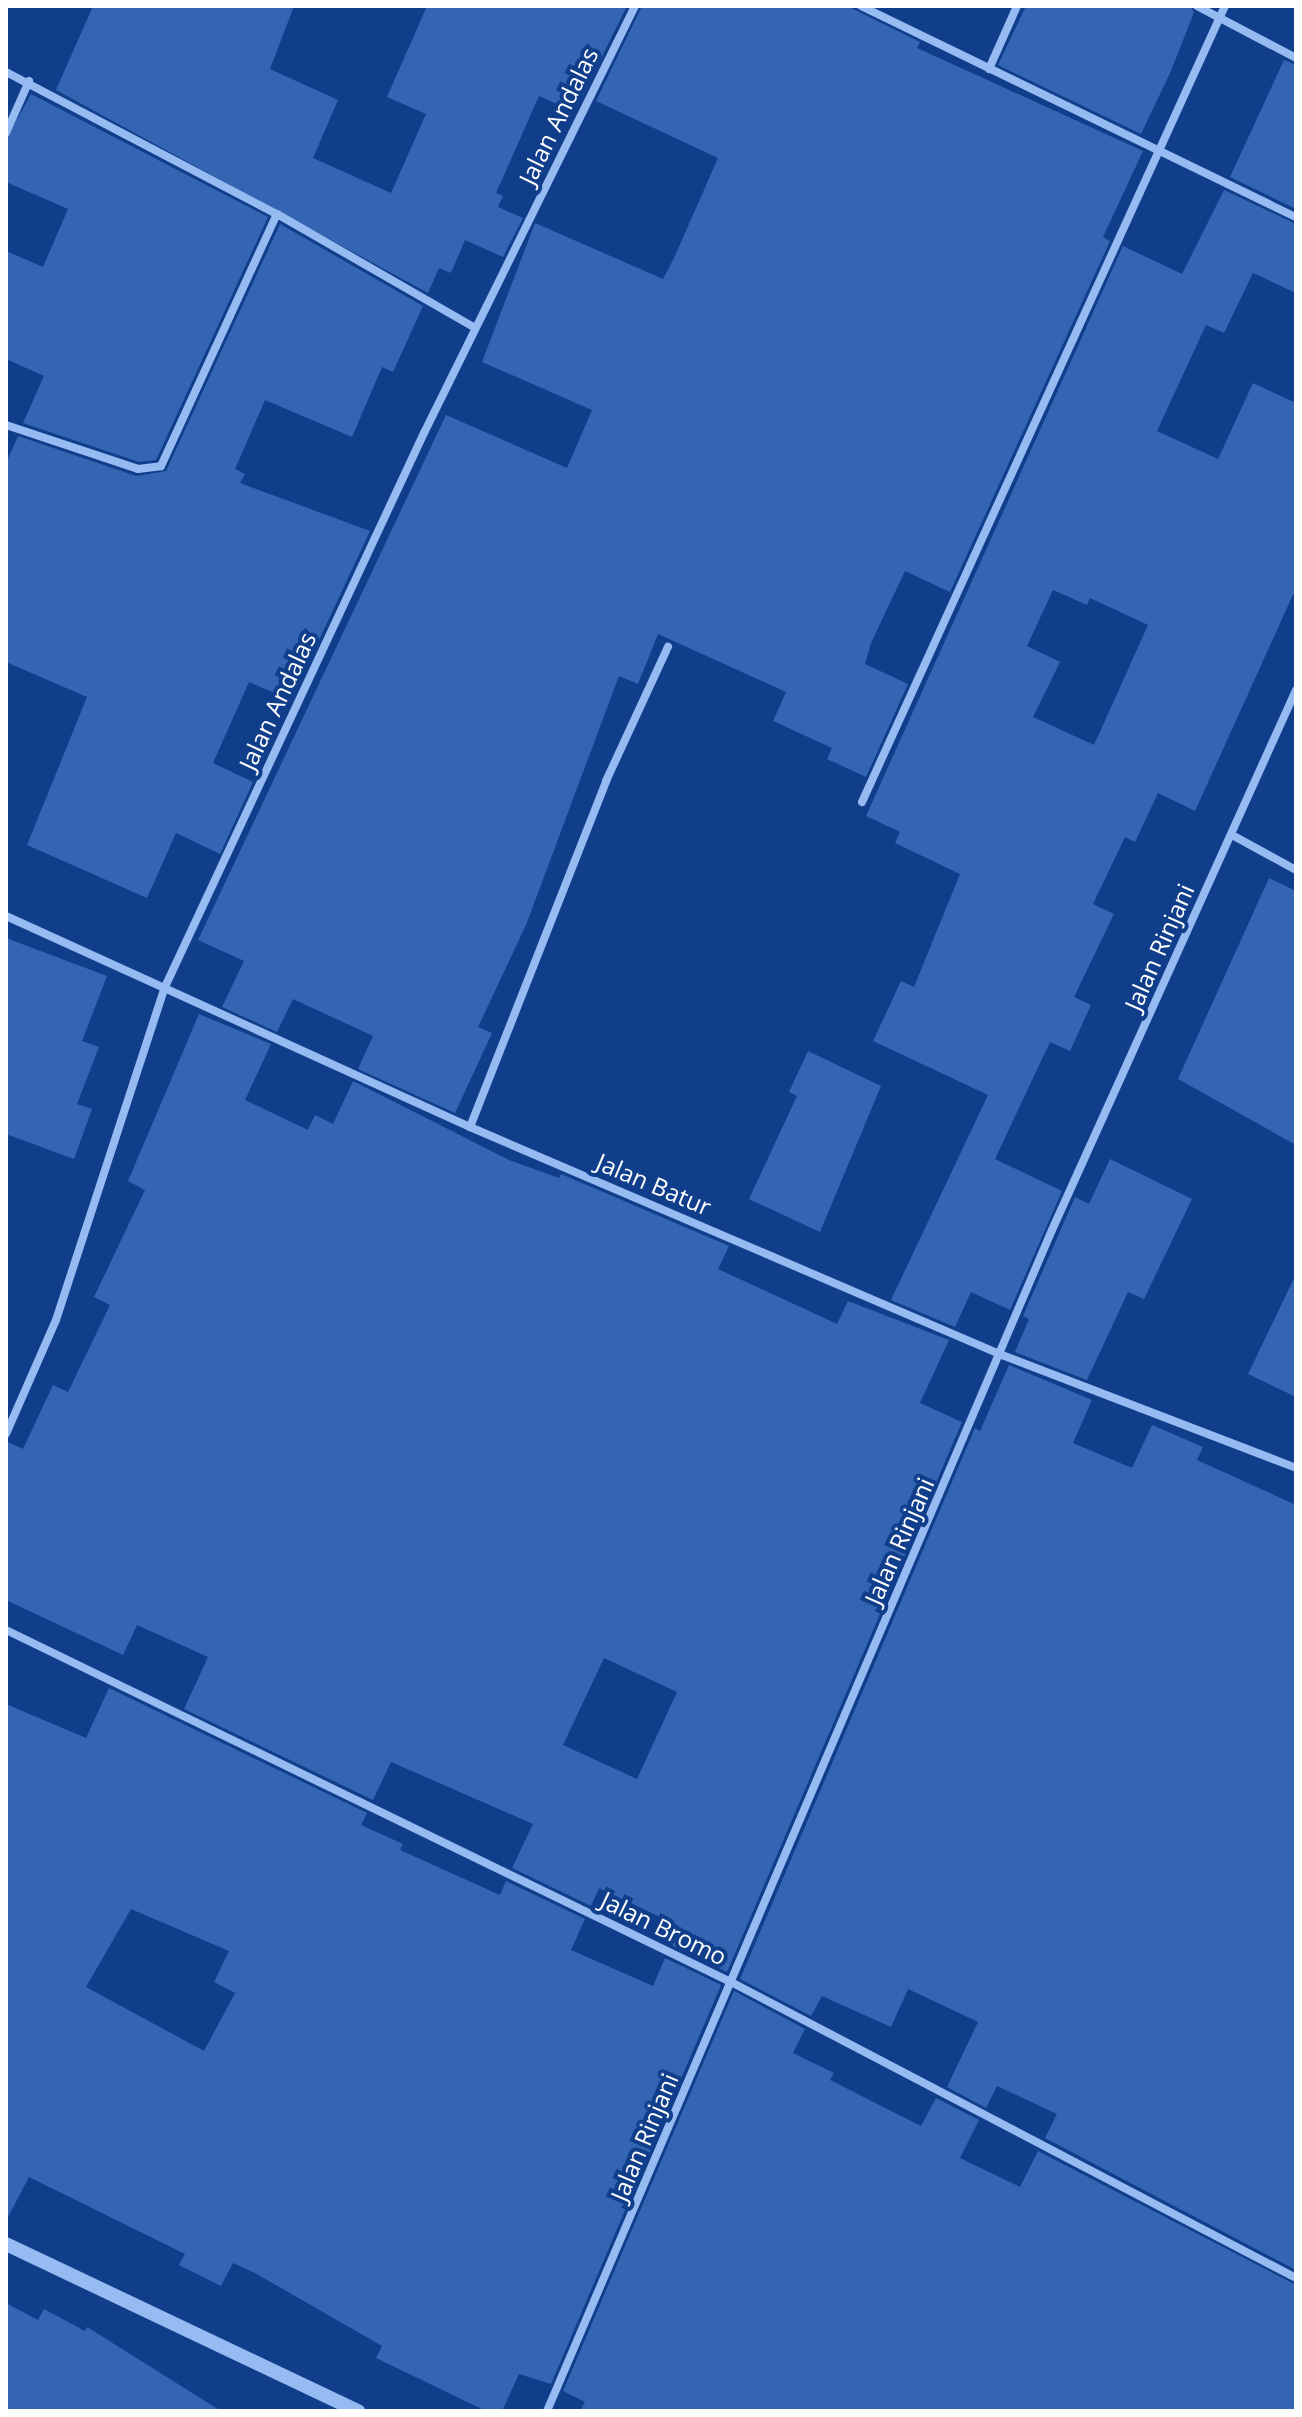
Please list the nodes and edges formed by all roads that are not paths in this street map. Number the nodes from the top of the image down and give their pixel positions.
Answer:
1 (635, 6) edge
2 (861, 6) edge
3 (1017, 6) edge
4 (1197, 6) edge
5 (1225, 6) edge
6 (1219, 18) junction
7 (1296, 58) edge
8 (989, 69) junction
9 (6, 72) edge
10 (29, 81) junction
11 (6, 133) edge
12 (1162, 155) junction
13 (277, 214) junction
14 (1296, 217) edge
15 (475, 328) junction
16 (6, 425) edge
17 (668, 647) dead end
18 (1296, 690) edge
19 (862, 802) dead end
20 (1232, 835) junction
21 (1296, 870) edge
22 (6, 916) edge
23 (164, 989) junction
24 (470, 1127) junction
25 (1002, 1355) junction
26 (6, 1434) edge
27 (1296, 1468) edge
28 (6, 1630) edge
29 (731, 1982) junction
30 (6, 2244) edge
31 (1296, 2278) edge
32 (358, 2411) edge
33 (547, 2411) edge

1 - 15 street, Jalan Andalas
2 - 8 street
3 - 8 street
4 - 6 street
5 - 6 street
6 - 7 street
6 - 12 street
8 - 12 street
9 - 10 street
10 - 11 street
10 - 13 street
12 - 14 street
12 - 19 street
13 - 15 street
13 - 16 street
15 - 23 street, Jalan Andalas
17 - 24 street
18 - 20 street, Jalan Rinjani
20 - 21 street
20 - 25 street, Jalan Rinjani
22 - 23 street, Jalan Batur
23 - 24 street, Jalan Batur
23 - 26 street, Jalan Andalas
24 - 25 street, Jalan Batur
25 - 27 street, Jalan Batur
25 - 29 street, Jalan Rinjani
28 - 29 street, Jalan Bromo
29 - 31 street, Jalan Bromo
29 - 33 street, Jalan Rinjani
30 - 32 street

